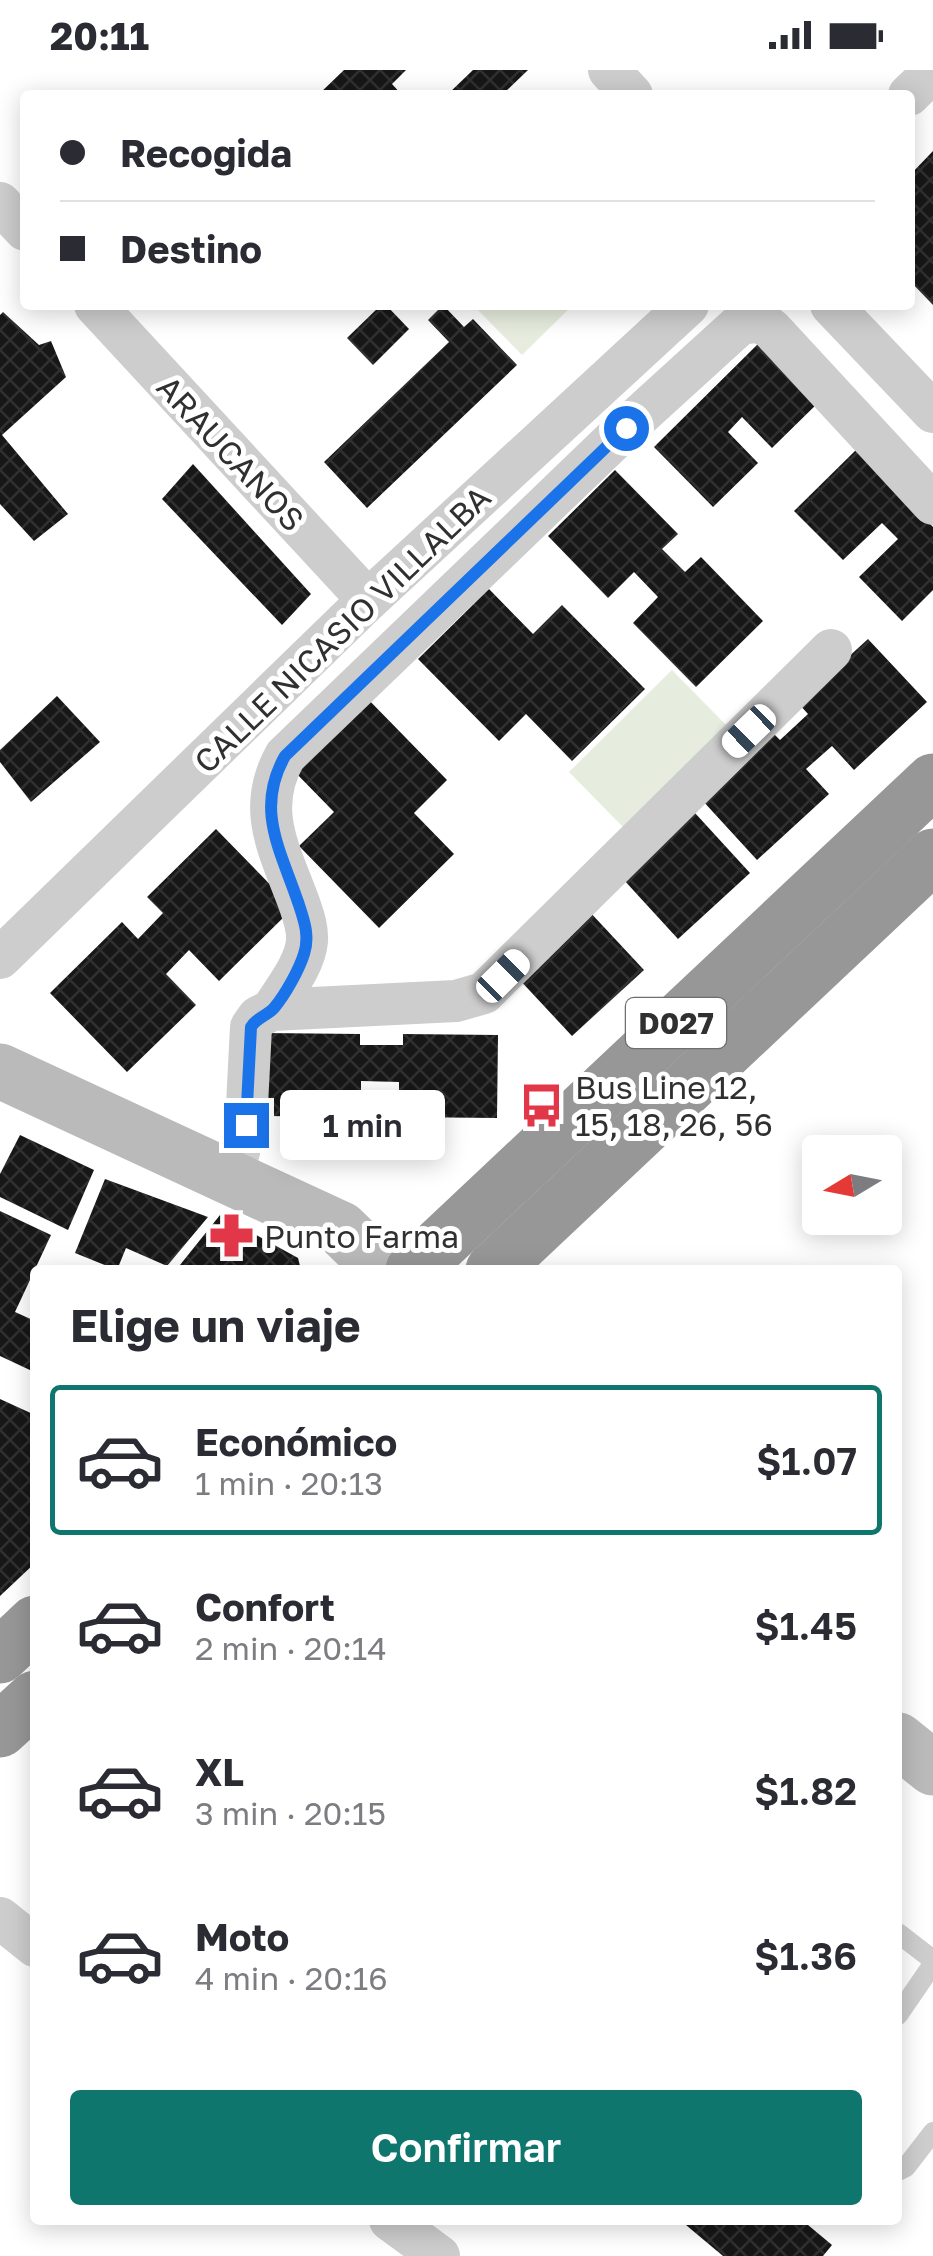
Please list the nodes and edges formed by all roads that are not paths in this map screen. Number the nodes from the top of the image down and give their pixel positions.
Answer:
1 (609, 70) edge
2 (933, 72) edge
3 (627, 90) edge
4 (914, 90) edge
5 (0, 202) edge
6 (20, 224) edge
7 (100, 310) edge
8 (683, 310) edge
9 (836, 310) edge
10 (933, 412) edge
11 (933, 504) edge
12 (368, 600) junction
13 (831, 650) dead end
14 (933, 780) edge
15 (933, 856) edge
16 (0, 958) edge
17 (272, 1010) junction
18 (0, 1071) edge
19 (232, 1178) junction
20 (378, 1265) edge
21 (418, 1265) edge
22 (498, 1265) edge
23 (30, 1628) edge
24 (0, 1656) edge
25 (30, 1703) edge
26 (0, 1730) edge
27 (902, 1743) edge
28 (933, 1768) edge
29 (0, 1918) edge
30 (902, 1936) edge
31 (30, 1942) edge
32 (933, 1962) edge
33 (902, 2009) edge
34 (933, 2132) edge
35 (902, 2168) edge
36 (396, 2225) edge
37 (434, 2255) edge

1 - 3 street
2 - 4 street
5 - 6 street
7 - 12 street, ARAUCANOS
8 - 12 street, CALLE NICASIO VILLALBA
9 - 10 street
11 - 17 street
12 - 16 street, CALLE NICASIO VILLALBA
13 - 17 street
14 - 21 highway, D027
15 - 22 highway, D027
17 - 19 street
18 - 19 street
19 - 20 street
23 - 24 highway
25 - 26 highway
27 - 28 street
29 - 31 street
30 - 32 lane
32 - 33 lane
34 - 35 lane
36 - 37 street

